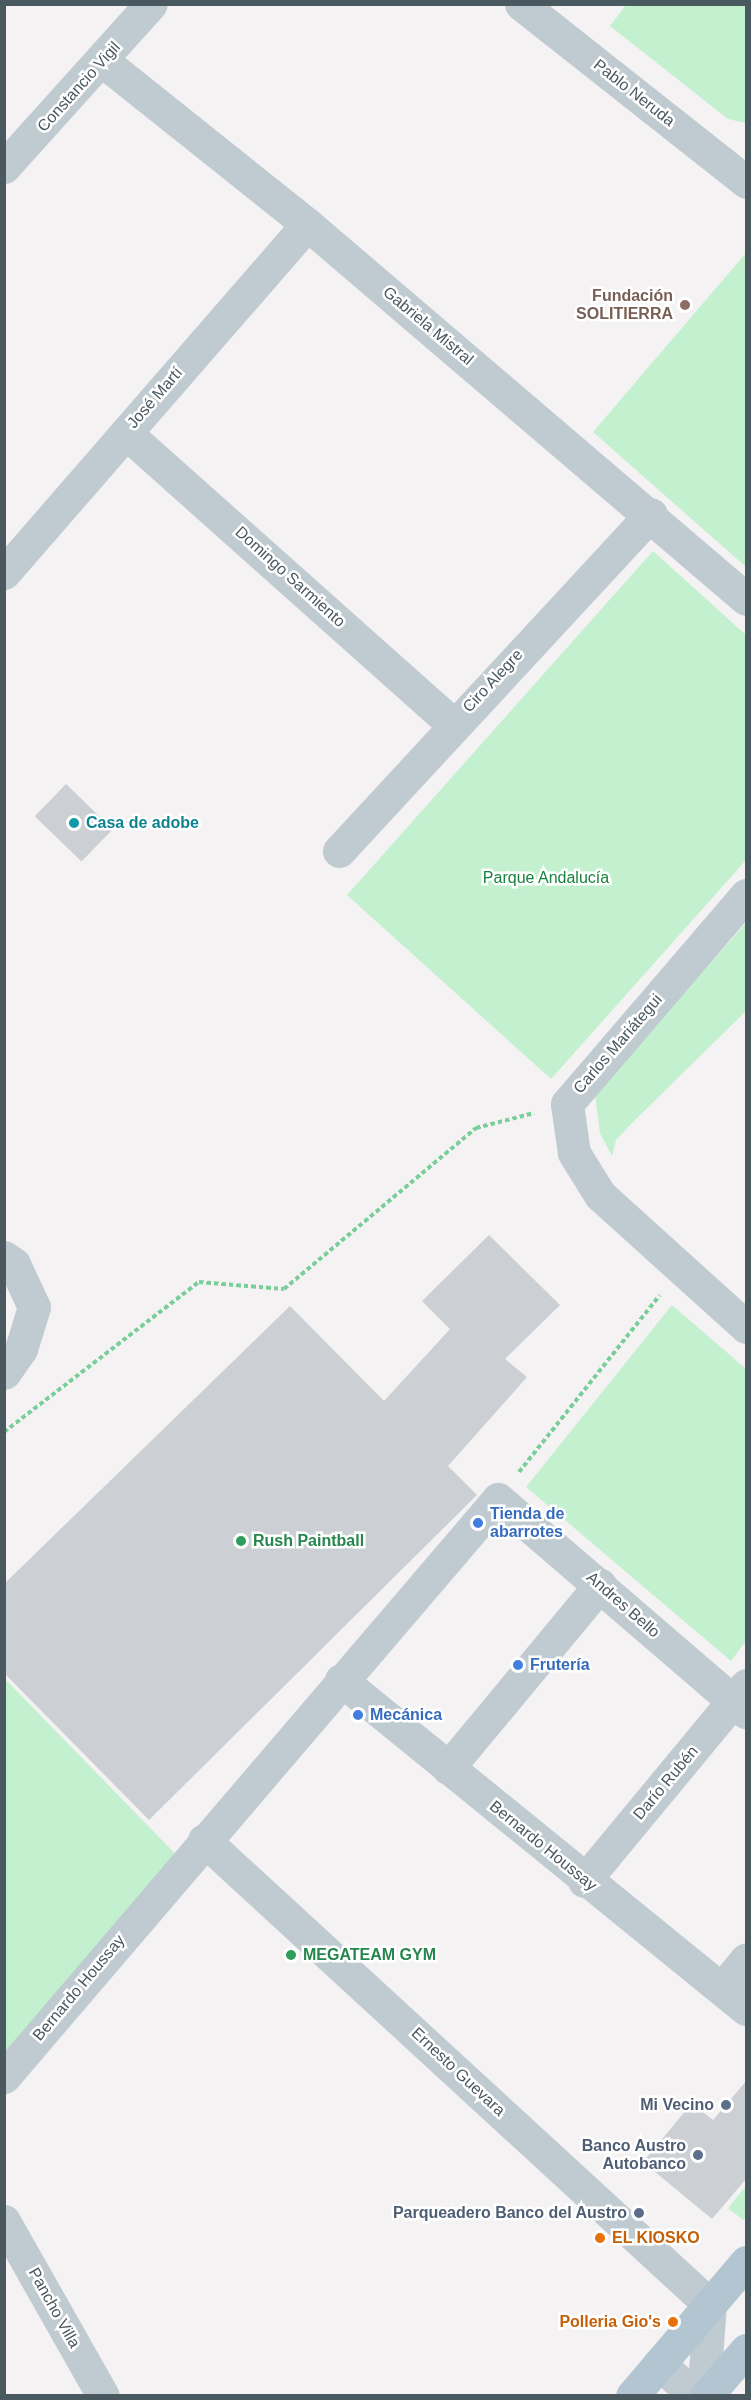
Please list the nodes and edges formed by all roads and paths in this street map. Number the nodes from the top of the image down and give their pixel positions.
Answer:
1 (151, 4) edge
2 (521, 4) edge
3 (104, 62) junction
4 (4, 167) edge
5 (747, 182) edge
6 (307, 224) junction
7 (126, 433) junction
8 (651, 514) junction
9 (6, 566) edge
10 (747, 598) edge
11 (453, 724) junction
12 (339, 851) dead end
13 (747, 895) edge
14 (567, 1104) junction
15 (4, 1257) edge
16 (680, 1270) junction
17 (747, 1328) edge
18 (4, 1373) edge
19 (4, 1432) edge
20 (498, 1499) junction
21 (600, 1585) junction
22 (341, 1680) junction
23 (742, 1700) edge
24 (448, 1768) junction
25 (204, 1840) junction
26 (584, 1881) junction
27 (747, 1959) edge
28 (722, 1989) junction
29 (747, 2009) edge
30 (4, 2077) edge
31 (4, 2221) edge
32 (747, 2262) edge
33 (710, 2305) junction
34 (747, 2350) edge
35 (659, 2364) junction
36 (103, 2396) edge
37 (632, 2396) edge
38 (696, 2396) edge
39 (704, 2396) edge

1 - 3 street, Constancio Vigil
2 - 5 street, Pablo Neruda
3 - 4 street, Constancio Vigil
3 - 6 street, Gabriela Mistral
6 - 7 street, José Martí
6 - 8 street, Gabriela Mistral
7 - 9 street, José Martí
7 - 11 street, Domingo Sarmiento
8 - 10 street, Gabriela Mistral
8 - 11 street, Ciro Alegre
11 - 12 street, Ciro Alegre
13 - 14 street, Carlos Mariátegui
14 - 16 street, Carlos Mariátegui
14 - 19 path
15 - 18 street
16 - 17 street, Carlos Mariátegui
16 - 20 path
20 - 21 street, Andres Bello
20 - 22 street, Bernardo Houssay
21 - 23 street, Andres Bello
21 - 24 street
22 - 24 street, Bernardo Houssay
22 - 25 street, Bernardo Houssay
23 - 26 street, Darío Rubén
24 - 26 street, Bernardo Houssay
25 - 30 street, Bernardo Houssay
25 - 33 street, Ernesto Guevara
26 - 28 street, Bernardo Houssay
27 - 28 street
28 - 29 street, Bernardo Houssay
31 - 36 street, Pancho Villa
32 - 33 main road
33 - 35 main road
33 - 39 street
34 - 39 main road
35 - 37 main road
35 - 38 street

